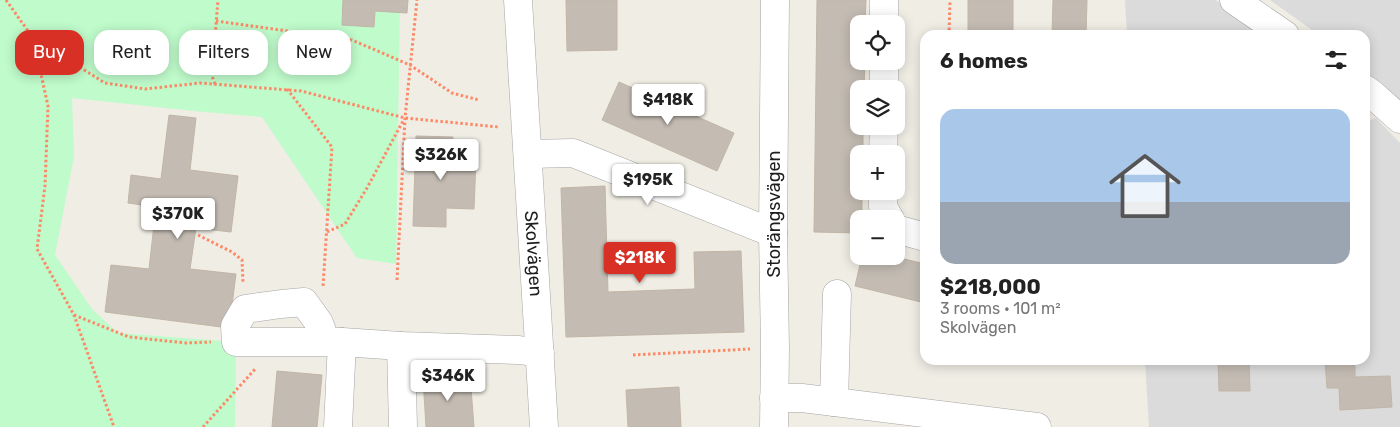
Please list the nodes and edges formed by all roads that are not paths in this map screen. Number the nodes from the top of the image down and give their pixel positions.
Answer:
1 (518, 0) edge
2 (775, 0) edge
3 (884, 0) edge
4 (1234, 0) edge
5 (884, 15) edge
6 (1278, 30) edge
7 (1370, 96) edge
8 (1400, 119) edge
9 (527, 142) junction
10 (905, 231) edge
11 (773, 233) junction
12 (920, 236) edge
13 (837, 294) dead end
14 (328, 334) junction
15 (401, 346) junction
16 (540, 352) junction
17 (774, 398) junction
18 (834, 402) junction
19 (338, 427) edge
20 (403, 427) edge
21 (544, 427) edge
22 (774, 427) edge
23 (1037, 427) edge

1 - 9 street, Skolvägen
2 - 11 street, Storängsvägen
3 - 5 street
4 - 6 street
7 - 8 street
9 - 11 street
9 - 16 street, Skolvägen
10 - 12 street
11 - 17 street, Storängsvägen
13 - 18 street
14 - 14 street
14 - 15 street
14 - 19 street
15 - 16 street
15 - 20 street
16 - 21 street, Skolvägen
17 - 18 street
17 - 22 street, Storängsvägen
18 - 23 street

